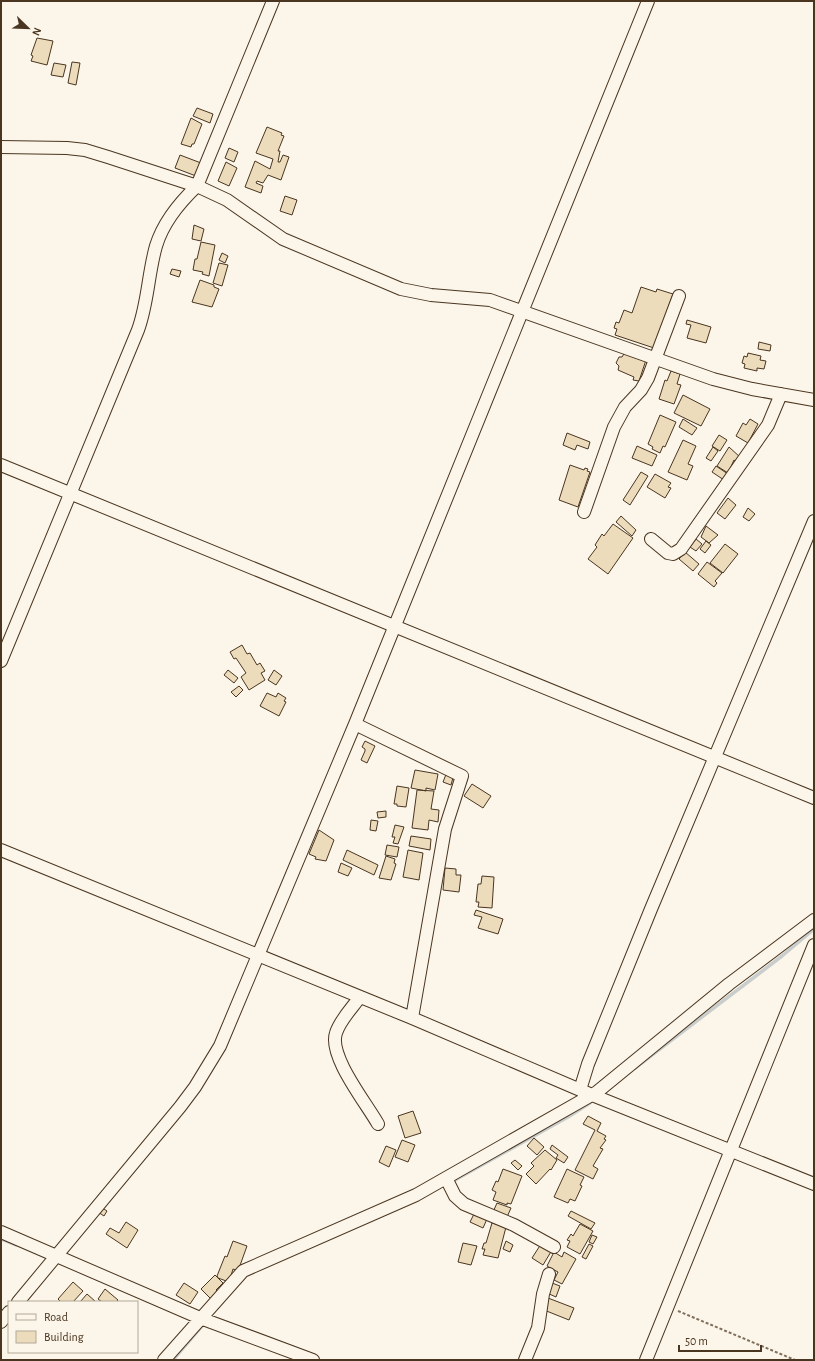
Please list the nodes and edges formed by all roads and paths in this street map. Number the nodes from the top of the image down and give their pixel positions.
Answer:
1 (273, 1) edge
2 (648, 1) edge
3 (1, 147) edge
4 (197, 186) junction
5 (679, 296) dead end
6 (524, 311) junction
7 (657, 359) junction
8 (782, 394) junction
9 (814, 400) edge
10 (1, 465) edge
11 (70, 493) junction
12 (584, 512) dead end
13 (814, 521) edge
14 (651, 539) dead end
15 (393, 626) junction
16 (1, 661) edge
17 (355, 724) junction
18 (713, 758) junction
19 (814, 798) edge
20 (1, 850) edge
21 (814, 920) edge
22 (814, 945) edge
23 (259, 956) junction
24 (360, 997) junction
25 (412, 1018) junction
26 (586, 1093) junction
27 (378, 1124) dead end
28 (731, 1149) junction
29 (446, 1178) junction
30 (814, 1184) edge
31 (1, 1232) edge
32 (554, 1247) dead end
33 (57, 1255) junction
34 (549, 1274) dead end
35 (19, 1301) edge
36 (668, 1307) junction
37 (200, 1318) junction
38 (164, 1360) edge
39 (313, 1360) edge
40 (525, 1360) edge
41 (646, 1360) edge
42 (796, 1360) edge

1 - 4 street
2 - 6 street
3 - 4 street
4 - 6 street
4 - 11 street
5 - 7 street
6 - 7 street
6 - 15 street
7 - 8 street
7 - 12 street
8 - 9 street
8 - 14 street
10 - 11 street
11 - 15 street
11 - 16 street
13 - 18 street
15 - 17 street
15 - 18 street
17 - 23 street
17 - 25 street
18 - 19 street
18 - 26 street
20 - 23 street
21 - 26 street
22 - 28 street
23 - 24 street
23 - 33 street
24 - 25 street
24 - 27 street
25 - 26 street
26 - 28 street
26 - 29 street
28 - 30 street
28 - 36 street
29 - 32 street
29 - 37 street
31 - 33 street
33 - 35 street
33 - 37 street
34 - 40 street
36 - 41 street
36 - 42 path
37 - 38 street
37 - 39 street

